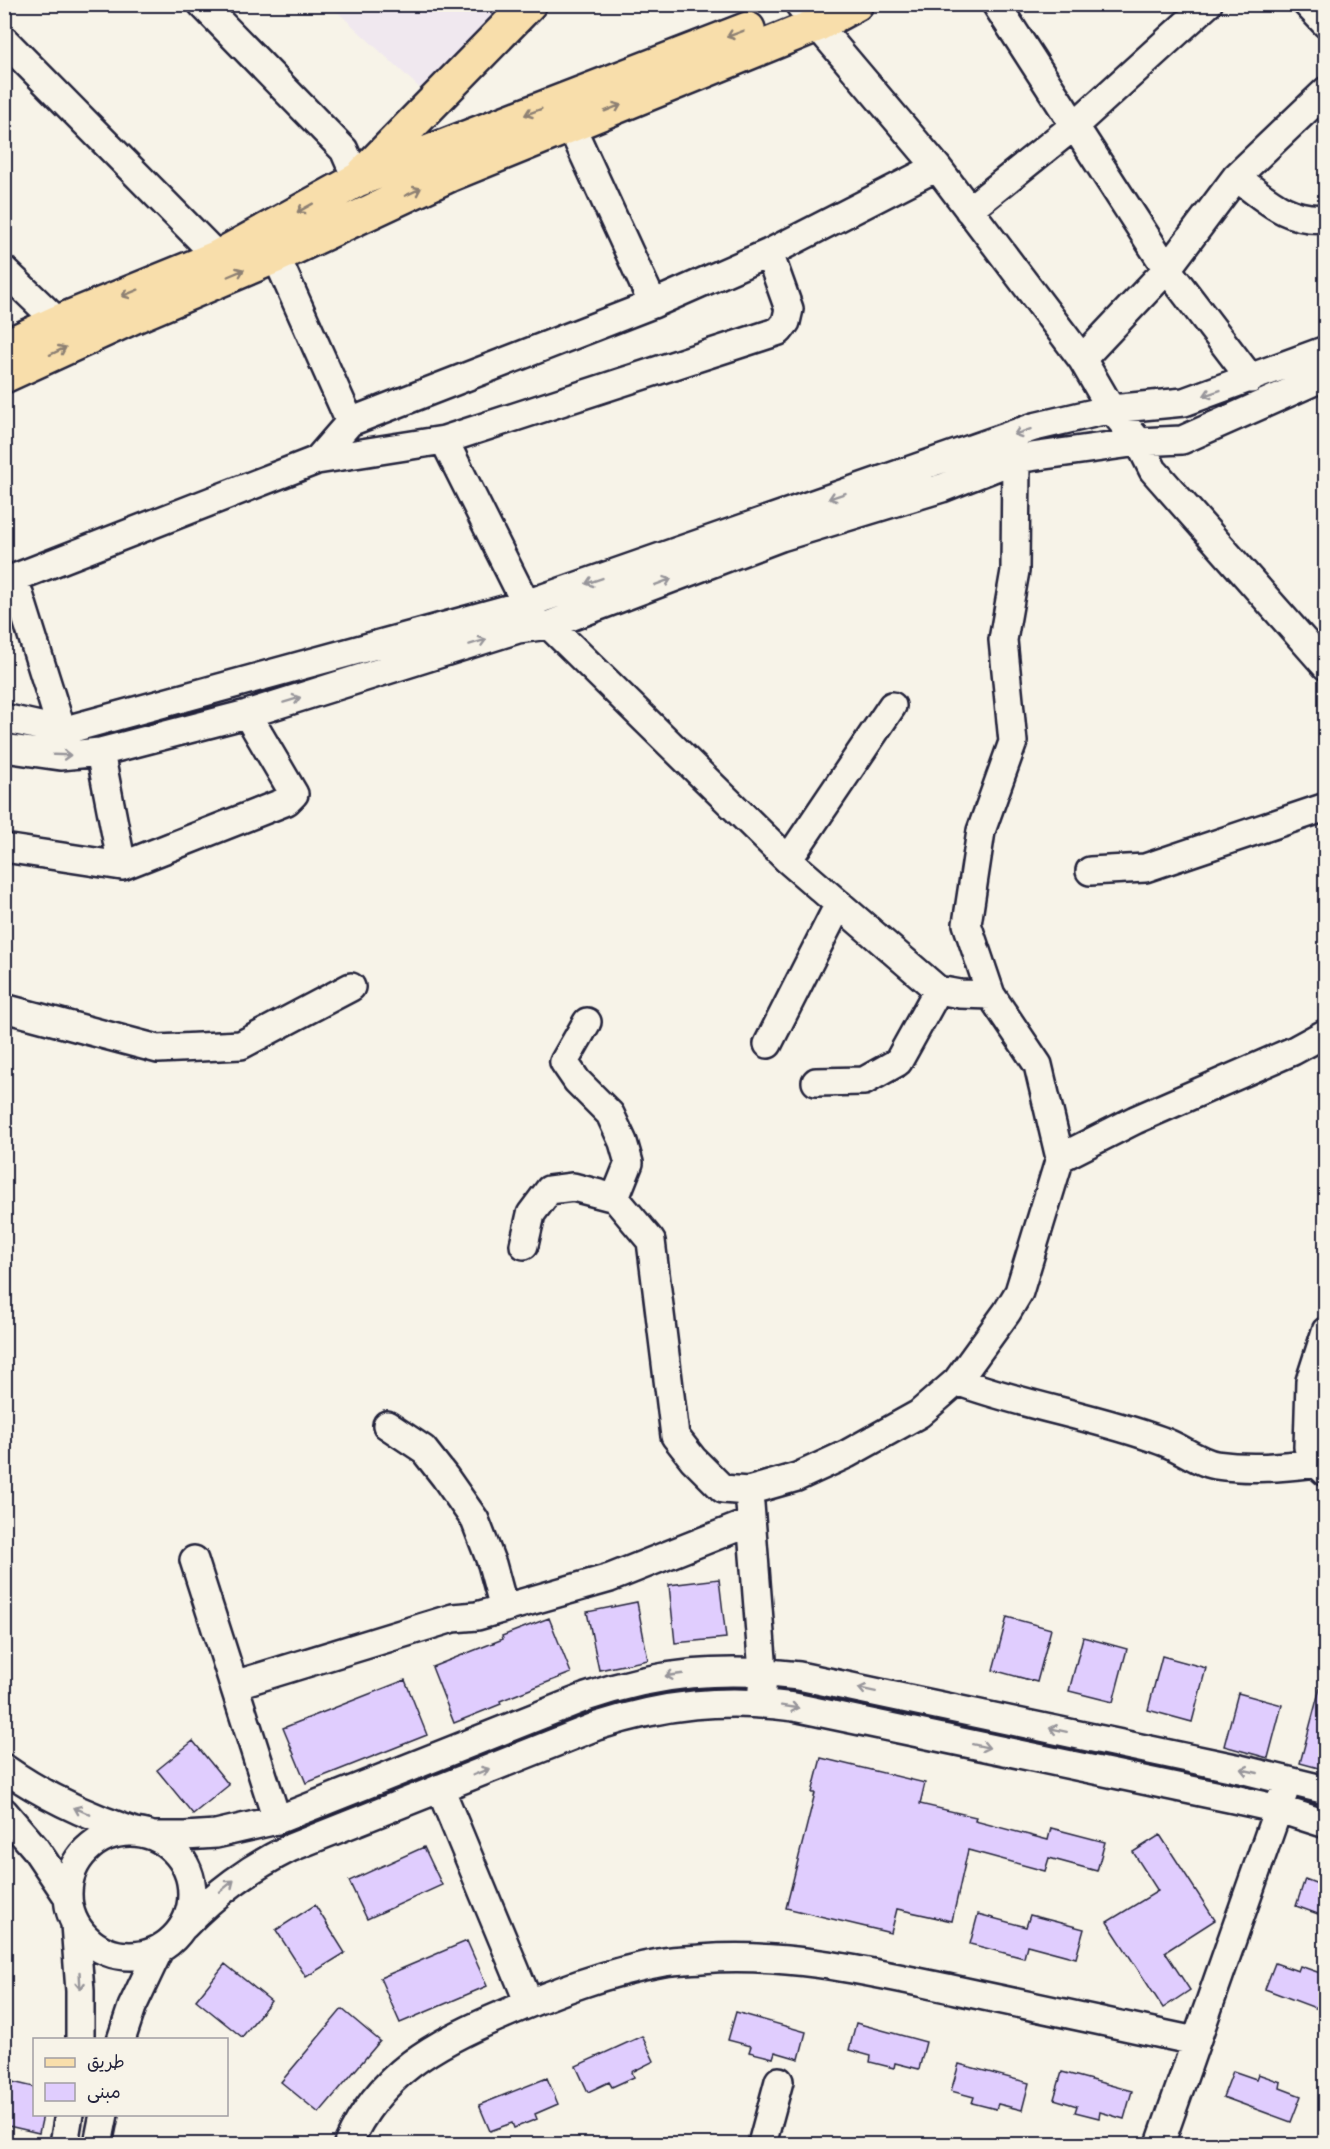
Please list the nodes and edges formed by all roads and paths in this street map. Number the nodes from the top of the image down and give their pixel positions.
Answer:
1 (202, 4) edge
2 (528, 4) edge
3 (856, 4) edge
4 (996, 4) edge
5 (1208, 4) edge
6 (1307, 4) edge
7 (807, 10) edge
8 (1326, 24) edge
9 (4, 40) edge
10 (1326, 91) edge
11 (1075, 125) junction
12 (571, 126) junction
13 (937, 166) junction
14 (1236, 177) junction
15 (357, 180) junction
16 (969, 210) junction
17 (1326, 218) edge
18 (769, 253) junction
19 (276, 256) junction
20 (218, 257) junction
21 (1167, 269) junction
22 (4, 270) edge
23 (653, 304) junction
24 (58, 322) junction
25 (4, 347) edge
26 (1326, 350) edge
27 (1082, 359) junction
28 (4, 376) edge
29 (1326, 376) edge
30 (1251, 379) junction
31 (1111, 409) junction
32 (350, 422) junction
33 (444, 440) junction
34 (1139, 442) junction
35 (1016, 459) junction
36 (317, 460) junction
37 (9, 580) edge
38 (526, 604) junction
39 (549, 625) junction
40 (1326, 666) edge
41 (892, 706) dead end
42 (247, 714) junction
43 (4, 718) edge
44 (62, 730) junction
45 (4, 748) edge
46 (100, 752) junction
47 (1326, 807) edge
48 (4, 848) edge
49 (788, 860) junction
50 (122, 866) junction
51 (1090, 871) dead end
52 (839, 904) junction
53 (351, 987) dead end
54 (938, 990) junction
55 (991, 995) junction
56 (4, 1008) edge
57 (587, 1022) dead end
58 (1326, 1033) edge
59 (768, 1044) dead end
60 (816, 1082) dead end
61 (1059, 1158) junction
62 (615, 1198) junction
63 (524, 1245) dead end
64 (1326, 1331) edge
65 (957, 1381) junction
66 (387, 1425) dead end
67 (1321, 1468) edge
68 (748, 1491) junction
69 (751, 1522) junction
70 (194, 1560) dead end
71 (504, 1608) junction
72 (763, 1672) junction
73 (234, 1685) junction
74 (761, 1703) junction
75 (445, 1753) junction
76 (411, 1767) junction
77 (4, 1768) edge
78 (1288, 1780) junction
79 (440, 1788) junction
80 (1326, 1790) edge
81 (1279, 1809) junction
82 (4, 1812) edge
83 (277, 1820) junction
84 (1326, 1824) edge
85 (145, 1834) junction
86 (68, 1897) junction
87 (75, 1924) junction
88 (184, 1926) junction
89 (159, 1950) junction
90 (529, 2003) junction
91 (80, 2038) edge
92 (122, 2038) edge
93 (1195, 2041) junction
94 (778, 2081) dead end
95 (69, 2116) edge
96 (104, 2116) edge
97 (64, 2145) edge
98 (98, 2145) edge
99 (348, 2145) edge
100 (762, 2145) edge
101 (1160, 2145) edge

1 - 15 street
2 - 15 main road
3 - 7 main road
4 - 11 street
5 - 11 street
6 - 8 street
12 -> 7 main road
7 - 13 street
7 -> 15 main road
9 - 20 street
10 - 14 street
11 - 16 street
11 - 21 street
19 -> 12 main road
12 - 23 street
13 - 16 street
13 - 18 street
14 - 17 street
14 - 21 street
15 -> 20 main road
16 - 27 street
18 - 23 street
18 - 33 street
28 -> 19 main road
19 - 32 street
20 -> 24 main road
21 - 27 street
21 - 30 street
22 - 24 street
23 - 32 street
24 - 25 main road
26 - 30 street
27 - 31 street
29 - 34 street
30 -> 31 street
31 - 34 street
31 -> 38 street
32 - 36 street
33 - 36 street
33 - 38 street
34 - 35 street
34 - 40 street
39 -> 35 street
35 - 55 street
36 - 37 street
37 - 44 street
38 - 44 street
42 -> 39 street
39 - 49 street
41 - 49 street
42 - 46 street
42 - 50 street
43 - 44 street
45 -> 46 street
46 - 50 street
47 - 51 street
48 - 50 street
49 - 52 street
52 - 54 street
52 - 59 street
53 - 56 street
54 - 55 street
54 - 60 street
55 - 61 street
57 - 62 street
58 - 61 street
61 - 65 street
62 - 63 street
62 - 68 street
64 - 67 street
65 - 67 street
65 - 68 street
66 - 71 street
68 - 69 street
69 - 71 street
69 - 72 street
70 - 73 street
71 - 73 street
72 - 74 street
72 -> 75 street
78 -> 72 street
73 - 83 street
79 -> 74 street
74 -> 81 street
75 - 76 street
75 - 79 street
76 - 79 street
76 - 83 street
85 -> 77 street
78 - 80 street
78 - 81 street
88 -> 79 street
79 - 90 street
81 - 84 street
81 - 93 street
82 - 86 street
83 - 85 street
85 - 86 street
85 - 88 street
86 - 87 street
87 - 89 street
87 -> 91 street
88 - 89 street
89 - 92 street
90 - 93 street
90 - 99 street
93 - 101 street
94 - 100 street
95 - 97 street
96 - 98 street

